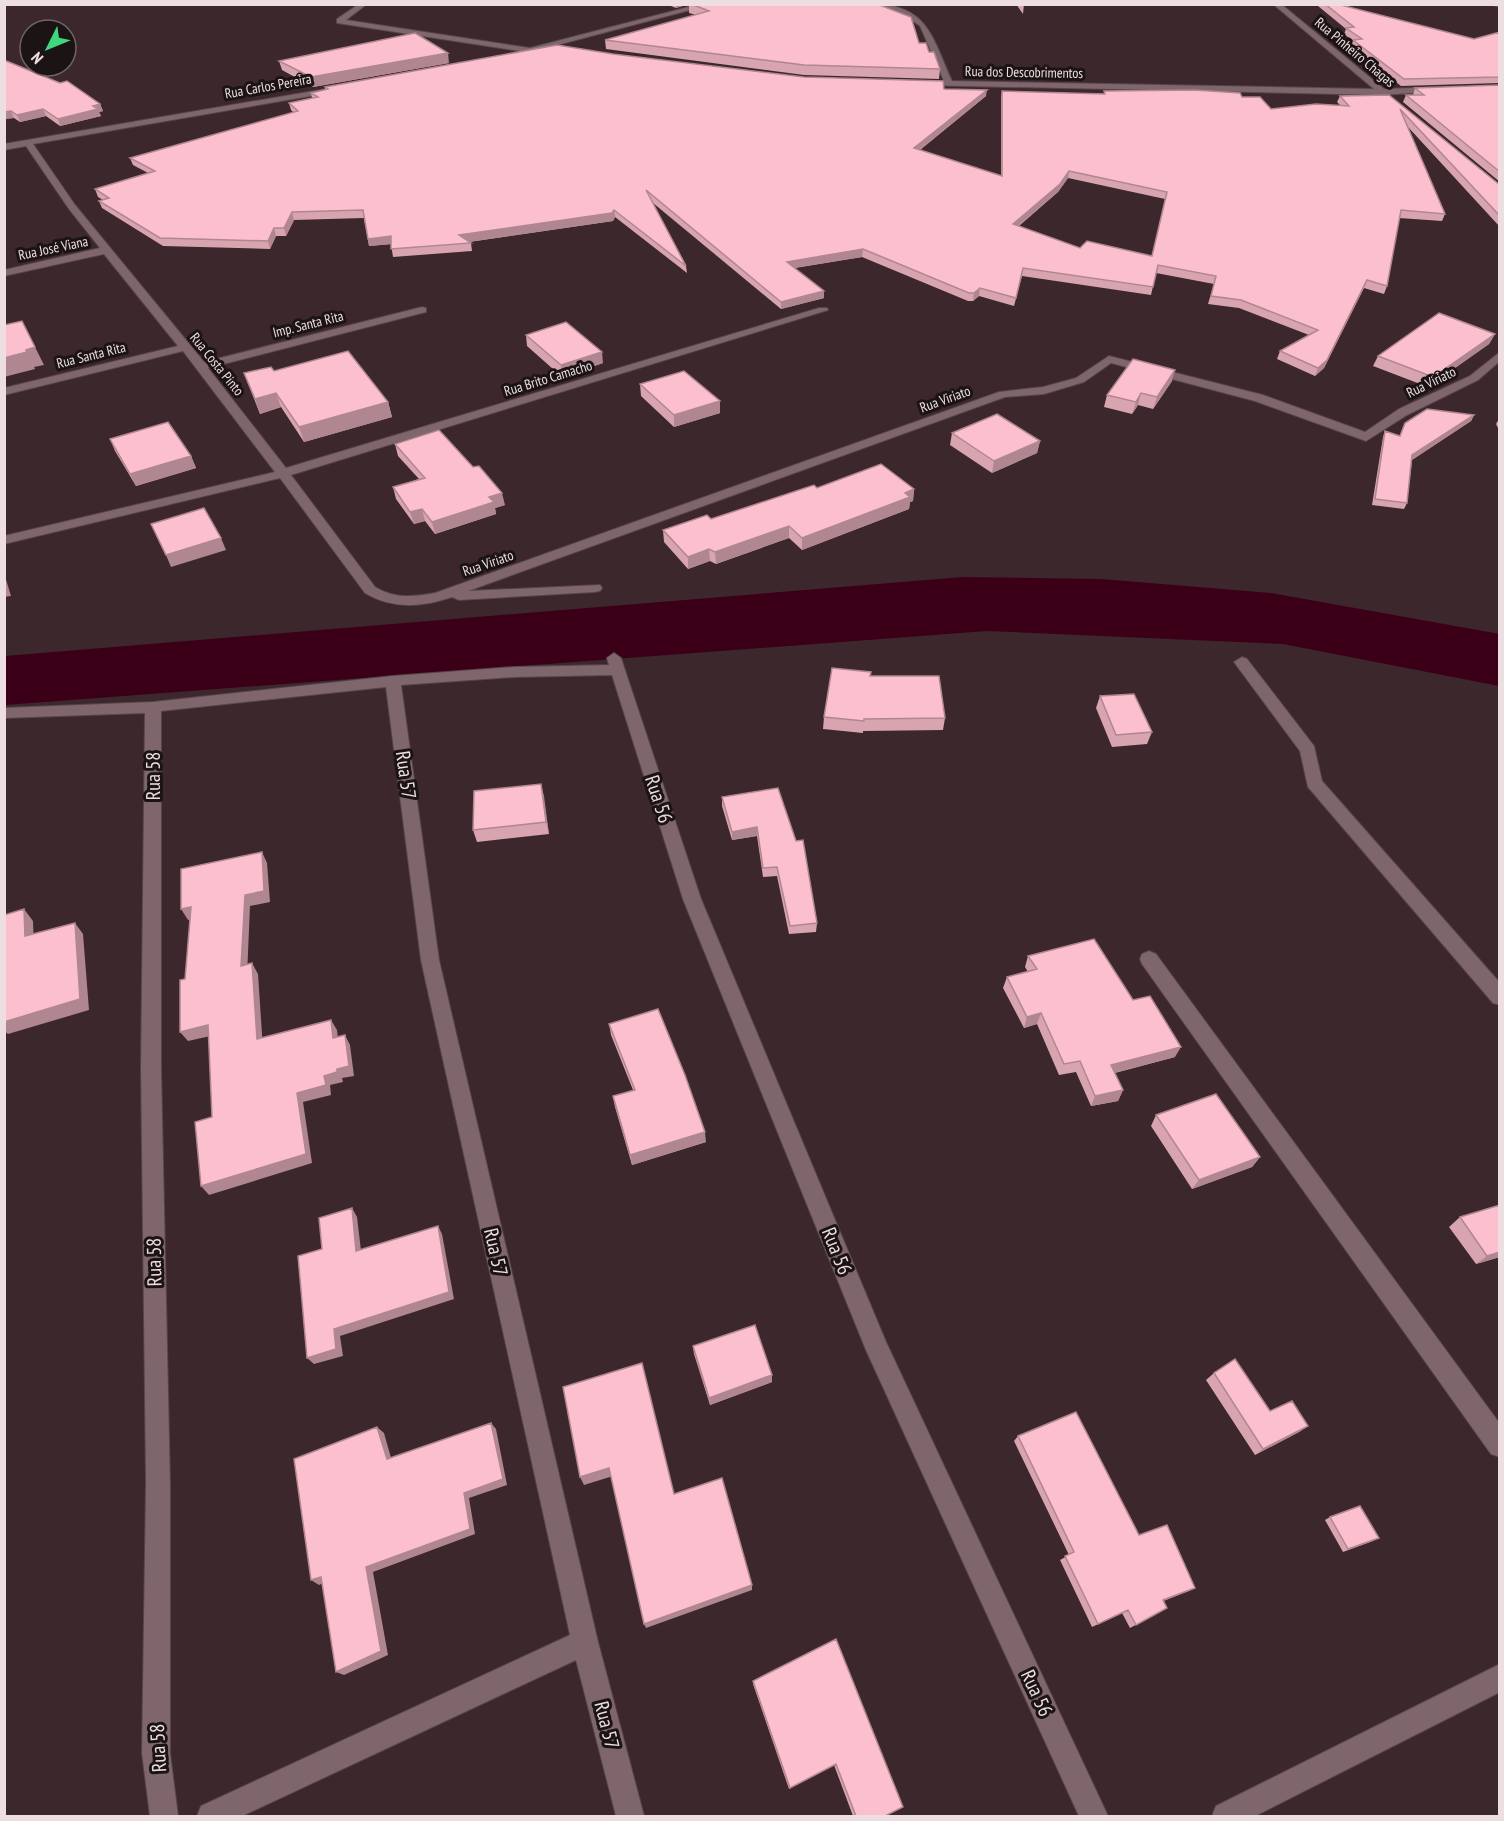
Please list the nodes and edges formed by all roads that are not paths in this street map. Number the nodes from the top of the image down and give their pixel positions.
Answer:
1 (364, 4) edge
2 (710, 4) edge
3 (874, 4) edge
4 (1276, 4) edge
5 (550, 46) junction
6 (571, 49) edge
7 (530, 50) junction
8 (507, 55) edge
9 (910, 82) edge
10 (949, 84) junction
11 (352, 86) edge
12 (1452, 89) edge
13 (1382, 92) junction
14 (1391, 99) edge
15 (28, 143) junction
16 (4, 147) edge
17 (107, 250) junction
18 (4, 273) edge
19 (422, 310) dead end
20 (823, 310) dead end
21 (186, 347) junction
22 (1500, 355) edge
23 (201, 366) junction
24 (4, 392) edge
25 (281, 474) junction
26 (4, 540) edge
27 (595, 588) dead end
28 (438, 597) junction
29 (386, 600) joint
30 (1242, 662) dead end
31 (393, 681) junction
32 (153, 707) junction
33 (4, 713) edge
34 (1149, 959) dead end
35 (1500, 997) edge
36 (1500, 1445) edge
37 (585, 1642) junction
38 (1500, 1677) edge
39 (164, 1816) edge
40 (211, 1816) edge
41 (630, 1816) edge
42 (1094, 1816) edge
43 (1226, 1816) edge

1 - 7 street
2 - 5 street
3 - 10 street
4 - 13 street, Rua Pinheiro Chagas
5 - 6 street
5 - 7 street
7 - 8 street
9 - 10 street, Rua dos Descobrimentos
10 - 13 street, Rua dos Descobrimentos
11 - 15 street, Rua Carlos Pereira
12 - 13 street, Rua dos Descobrimentos
13 - 14 street, Rua Pinheiro Chagas
15 - 16 street, Rua Carlos Pereira
15 - 17 street, Rua Costa Pinto
17 - 18 street, Rua José Viana
17 - 21 street, Rua Costa Pinto
19 - 23 street, Imp. Santa Rita
20 - 25 street, Rua Brito Camacho
21 - 23 street, Rua Costa Pinto
21 - 24 street, Rua Santa Rita
22 - 28 street, Rua Viriato
23 - 25 street, Rua Costa Pinto
25 - 26 street, Rua Brito Camacho
25 - 29 street, Rua Costa Pinto
27 - 28 street
28 - 29 street, Rua Viriato
30 - 35 street
31 - 32 street
31 - 37 street, Rua 57
31 - 42 street, Rua 56
32 - 33 street
32 - 39 street, Rua 58
34 - 36 street
37 - 40 street
37 - 41 street, Rua 57
38 - 43 street

